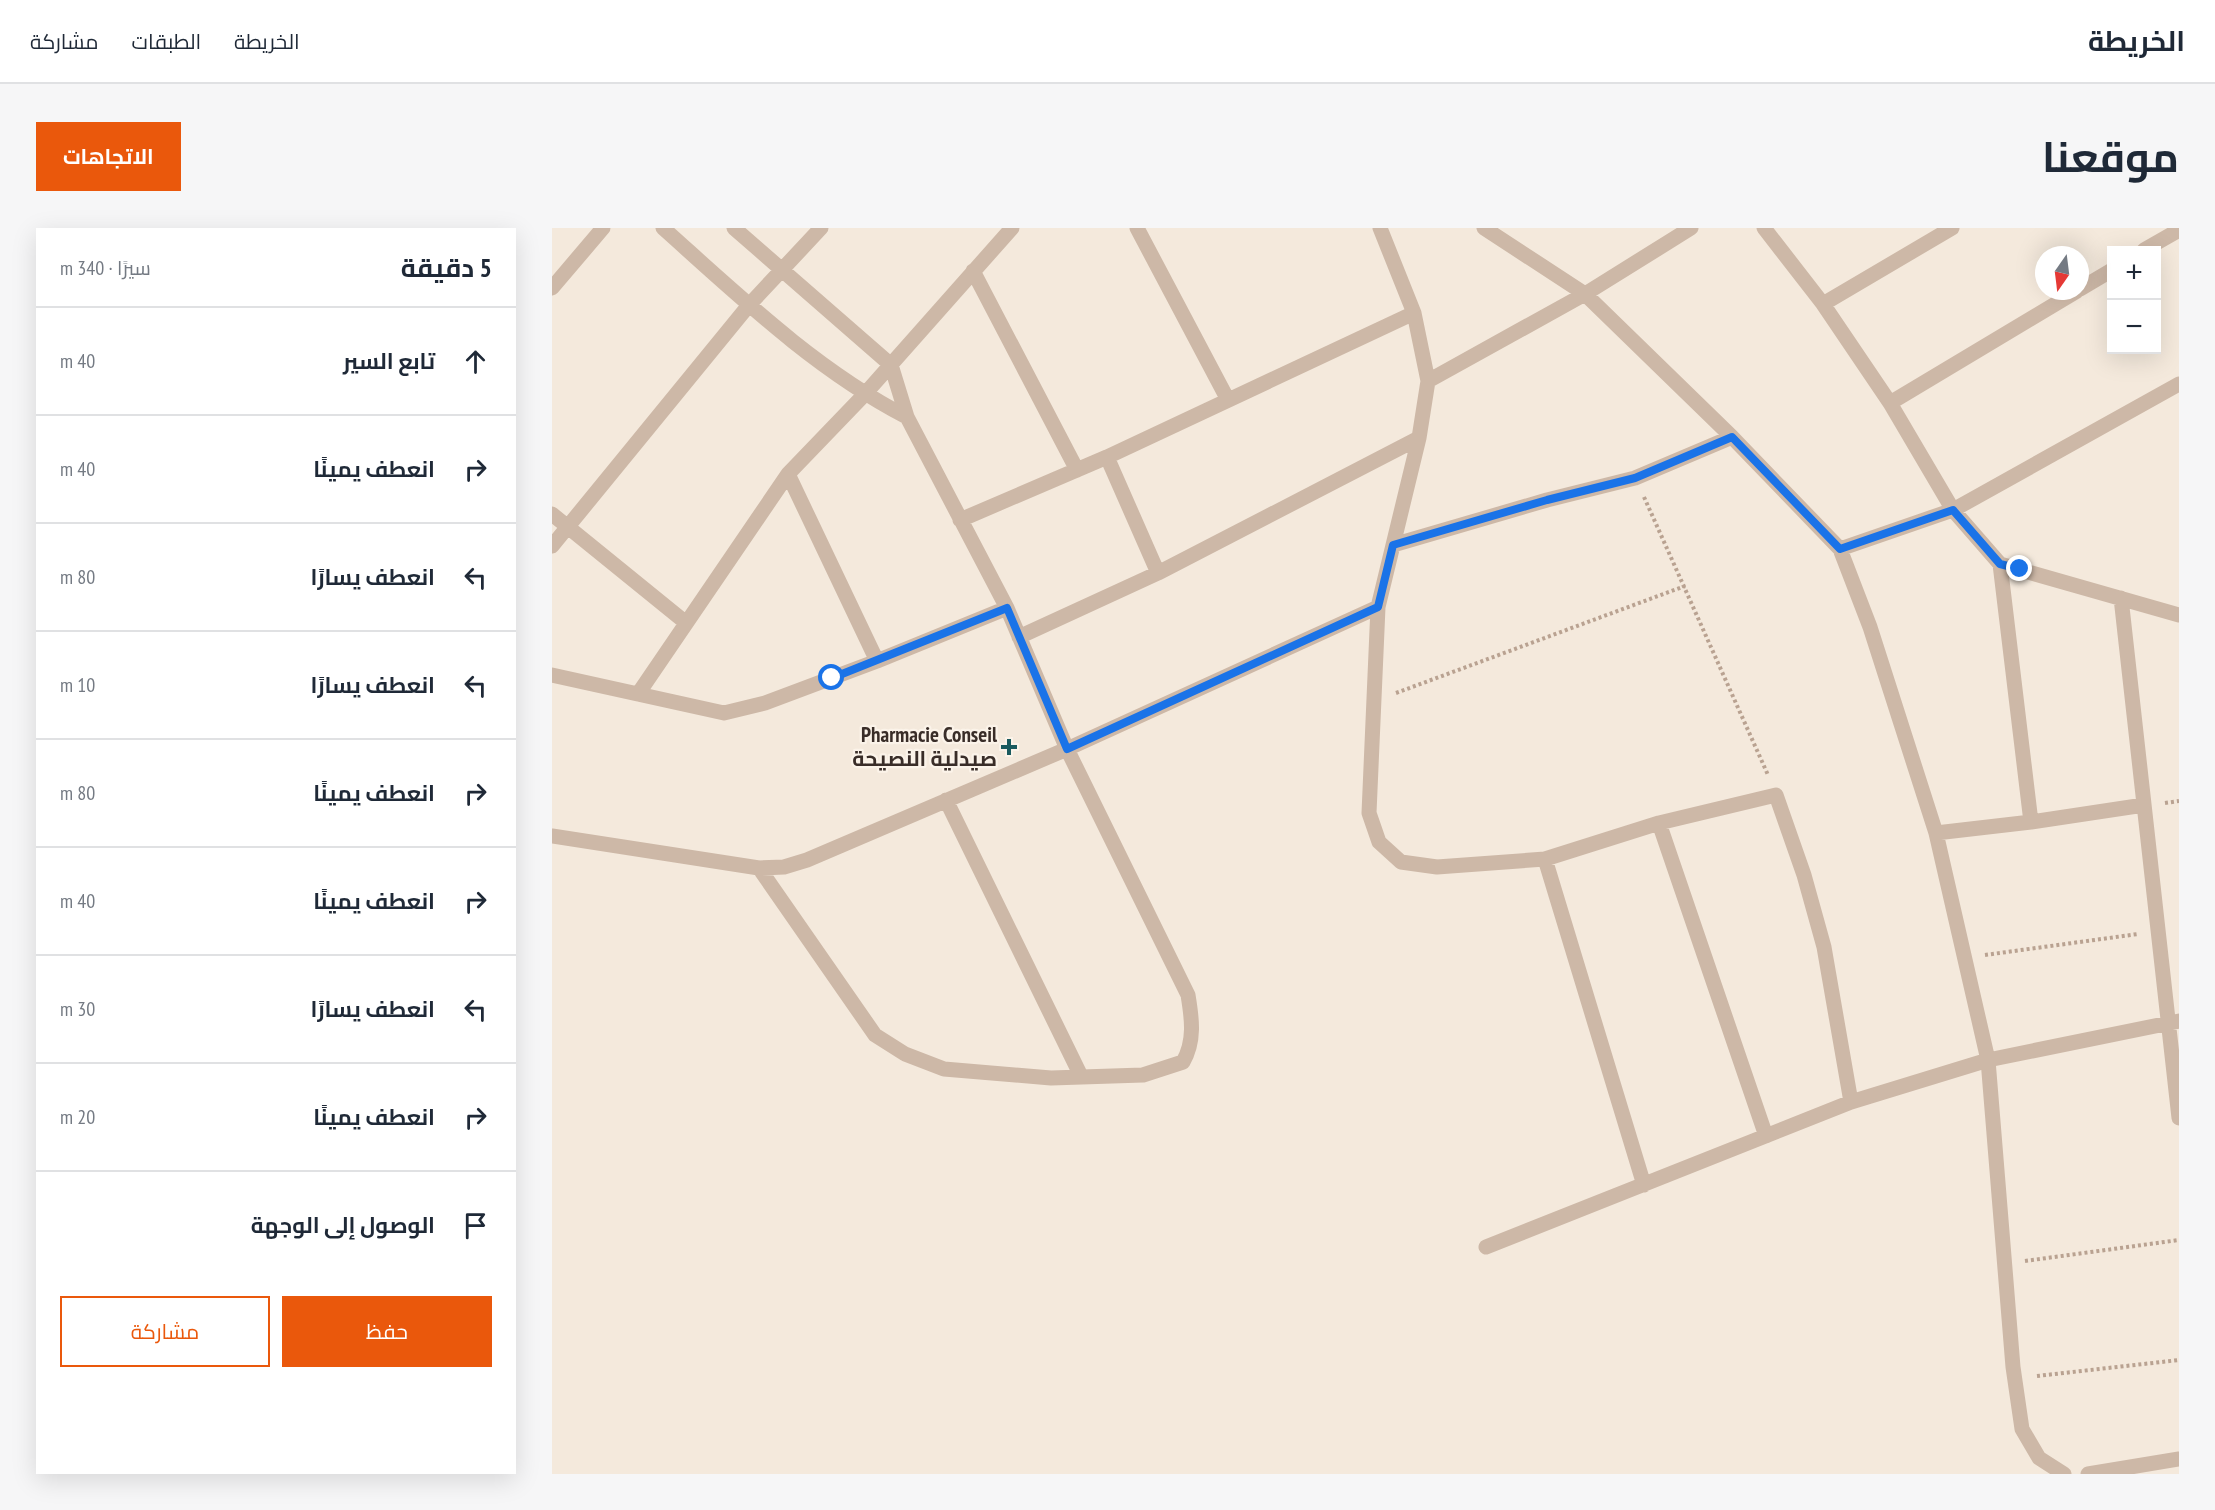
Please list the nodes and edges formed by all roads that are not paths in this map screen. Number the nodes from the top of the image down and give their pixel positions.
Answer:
1 (603, 228) edge
2 (663, 228) edge
3 (734, 228) edge
4 (821, 228) edge
5 (1012, 228) edge
6 (1137, 228) edge
7 (1380, 228) edge
8 (1484, 228) edge
9 (1691, 228) edge
10 (1764, 228) edge
11 (1952, 228) edge
12 (2179, 230) edge
13 (2151, 246) edge
14 (785, 270) junction
15 (973, 271) junction
16 (2107, 273) edge
17 (2089, 284) edge
18 (552, 288) edge
19 (1585, 294) junction
20 (2061, 300) edge
21 (1823, 304) junction
22 (749, 305) junction
23 (1414, 313) junction
24 (891, 365) junction
25 (1428, 381) junction
26 (2179, 384) edge
27 (864, 395) junction
28 (1228, 400) junction
29 (1890, 403) junction
30 (907, 417) junction
31 (1732, 437) junction
32 (1419, 438) junction
33 (1107, 457) junction
34 (1077, 470) junction
35 (788, 474) junction
36 (1953, 510) junction
37 (552, 514) edge
38 (960, 520) junction
39 (567, 528) junction
40 (1393, 545) junction
41 (552, 546) edge
42 (1840, 549) junction
43 (2000, 564) junction
44 (1158, 573) junction
45 (2121, 598) junction
46 (1378, 607) junction
47 (1007, 608) junction
48 (2179, 615) edge
49 (686, 621) junction
50 (1019, 637) junction
51 (877, 661) junction
52 (552, 675) edge
53 (638, 694) junction
54 (1067, 749) junction
55 (946, 800) junction
56 (2144, 805) junction
57 (2031, 822) junction
58 (1659, 823) junction
59 (1935, 833) junction
60 (552, 836) edge
61 (1545, 859) junction
62 (759, 868) junction
63 (2175, 1022) edge
64 (1988, 1060) junction
65 (1081, 1076) junction
66 (1851, 1102) junction
67 (2179, 1118) edge
68 (1766, 1136) junction
69 (1644, 1185) junction
70 (1486, 1246) dead end
71 (2179, 1459) edge
72 (2064, 1474) edge
73 (2088, 1474) edge

1 - 18 street
2 - 22 street
3 - 14 street
4 - 14 street
5 - 15 street
6 - 28 street
7 - 23 street
8 - 19 street
9 - 19 street
10 - 21 street
11 - 21 street
12 - 13 street
14 - 22 street
14 - 24 street
15 - 24 street
15 - 34 street
16 - 17 street
19 - 25 street
19 - 31 street
20 - 29 street
21 - 29 street
22 - 27 street
22 - 39 street
23 - 25 street
23 - 28 street
24 - 27 street
24 - 30 street
25 - 32 street
26 - 36 street
27 - 30 street
27 - 35 street
28 - 33 street
29 - 36 street
30 - 38 street
31 - 40 street
31 - 42 street
32 - 40 street
32 - 44 street
33 - 34 street
33 - 44 street
34 - 38 street
35 - 49 street
35 - 51 street
36 - 42 street
36 - 43 street
37 - 39 street
38 - 47 street
39 - 41 street
39 - 49 street
40 - 46 street
42 - 59 street
43 - 45 street
43 - 57 street
44 - 50 street
45 - 48 street
45 - 56 street
46 - 54 street
46 - 61 street
47 - 50 street
47 - 51 street
49 - 53 street
50 - 54 street
51 - 53 street
52 - 53 street
54 - 55 street
54 - 65 street
55 - 62 street
55 - 65 street
56 - 57 street
56 - 63 street
57 - 59 street
58 - 61 street
58 - 66 street
58 - 68 street
59 - 64 street
60 - 62 street
61 - 69 street
62 - 65 street
63 - 64 street
63 - 67 street
64 - 66 street
64 - 72 street
66 - 68 street
68 - 69 street
69 - 70 street
71 - 73 street

